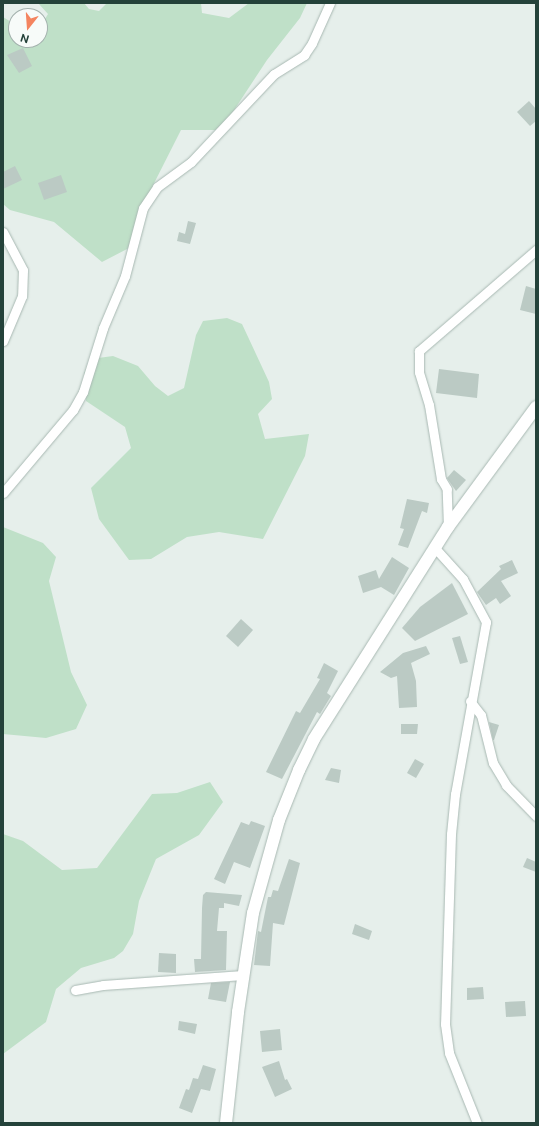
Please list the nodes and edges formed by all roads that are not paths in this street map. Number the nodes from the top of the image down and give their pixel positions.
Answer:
1 (330, 3) edge
2 (3, 232) edge
3 (536, 250) edge
4 (3, 341) edge
5 (536, 407) edge
6 (3, 493) edge
7 (448, 527) junction
8 (435, 548) junction
9 (470, 701) junction
10 (536, 816) edge
11 (243, 975) junction
12 (76, 990) dead end
13 (226, 1123) edge
14 (477, 1123) edge

1 - 6 street
2 - 4 street
3 - 7 street
5 - 7 street
7 - 8 street
8 - 9 street
8 - 11 street
9 - 10 street
9 - 14 street
11 - 12 street
11 - 13 street

